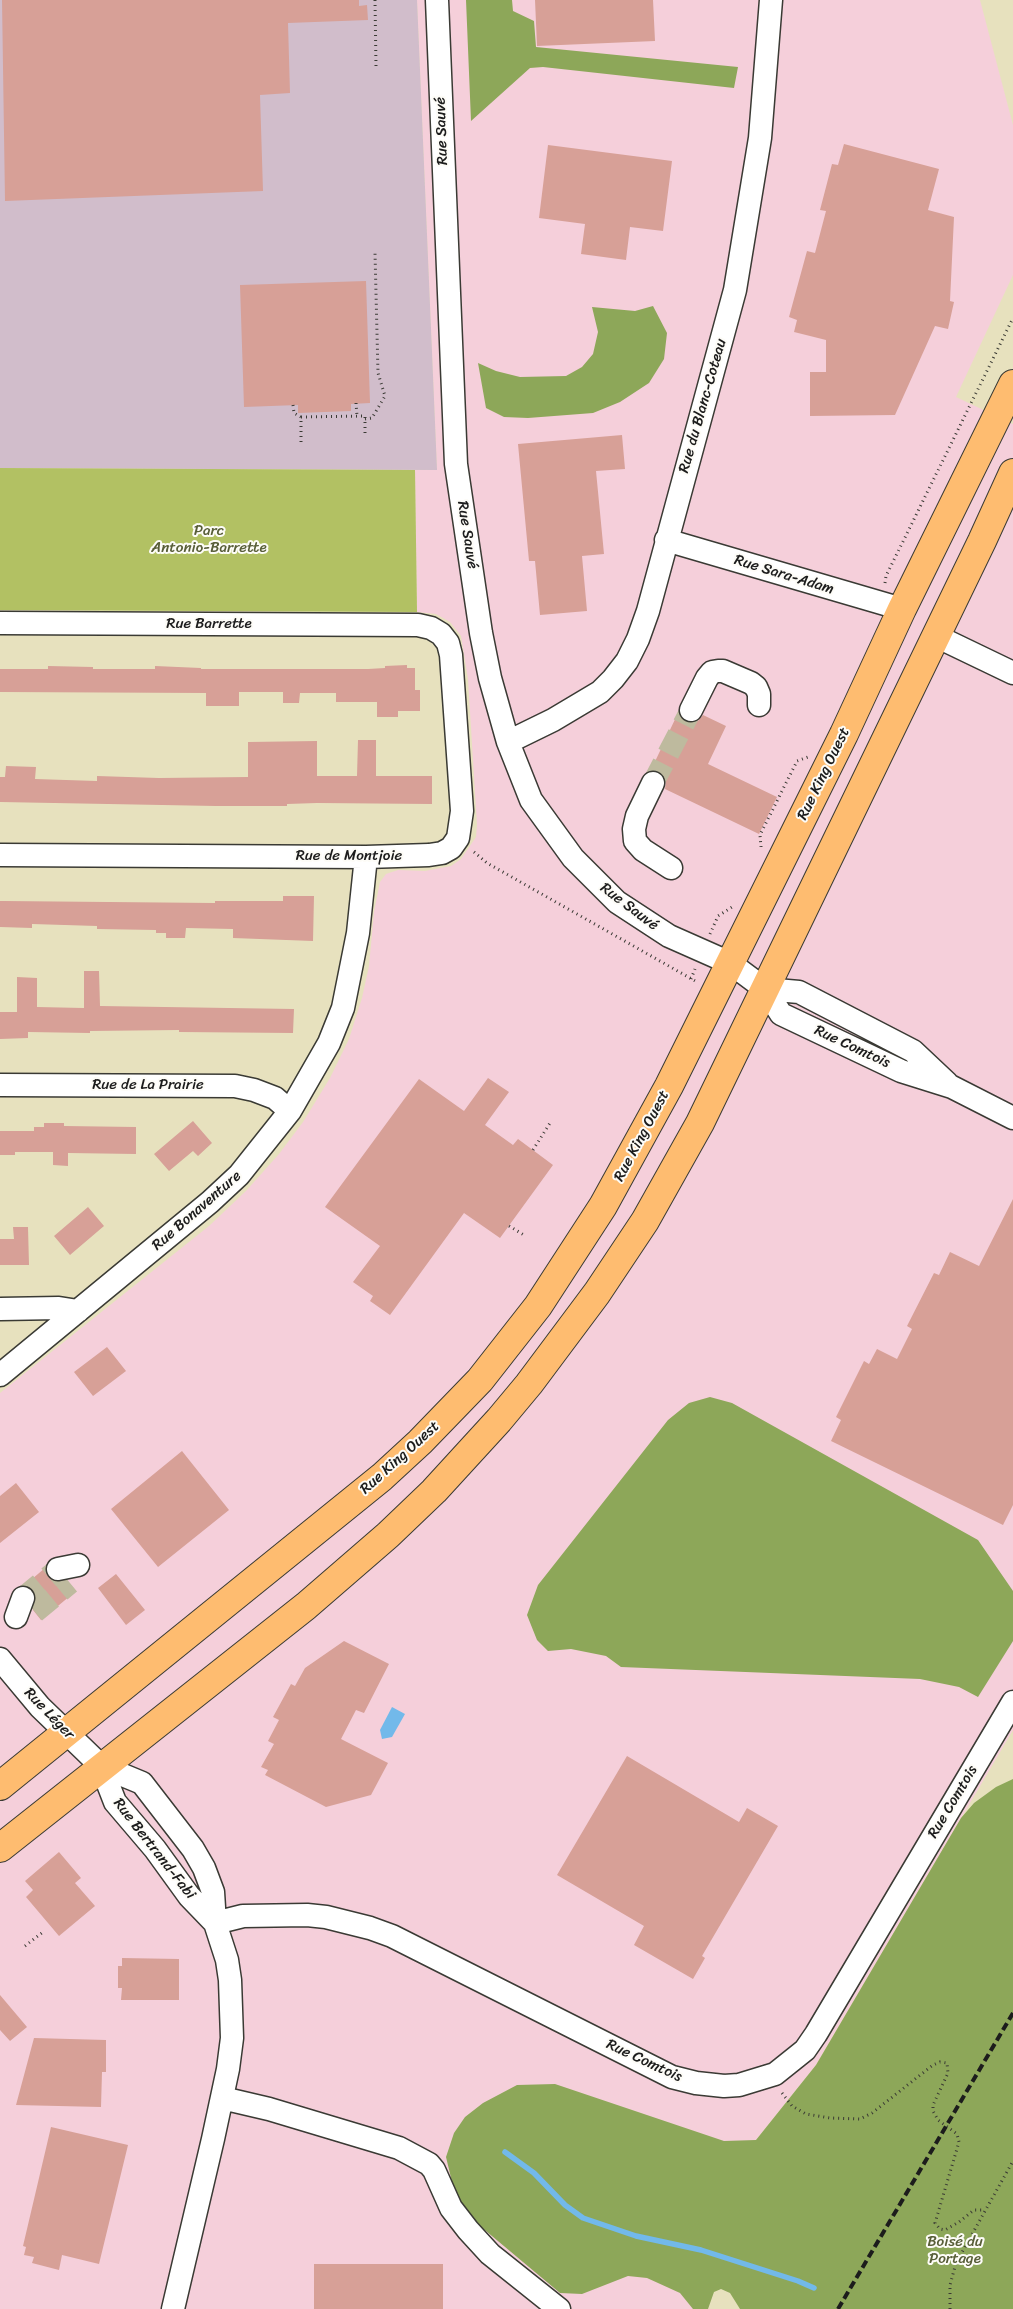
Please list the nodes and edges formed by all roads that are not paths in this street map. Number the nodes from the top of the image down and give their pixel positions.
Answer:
1 (437, 0) edge
2 (771, 0) edge
3 (1013, 384) edge
4 (1013, 473) edge
5 (666, 540) junction
6 (892, 606) junction
7 (0, 623) edge
8 (418, 625) joint
9 (936, 636) junction
10 (1013, 673) edge
11 (759, 705) dead end
12 (691, 710) tunnel mouth
13 (508, 742) junction
14 (653, 784) tunnel mouth
15 (0, 855) edge
16 (366, 857) junction
17 (671, 868) dead end
18 (730, 963) junction
19 (765, 989) junction
20 (0, 1085) edge
21 (290, 1110) junction
22 (1013, 1118) edge
23 (0, 1309) edge
24 (78, 1310) junction
25 (0, 1375) edge
26 (0, 1659) edge
27 (1013, 1702) edge
28 (66, 1732) junction
29 (101, 1766) junction
30 (0, 1786) edge
31 (0, 1848) edge
32 (215, 1924) junction
33 (222, 2098) junction
34 (172, 2309) edge
35 (559, 2309) edge

1 - 13 street, Rue Sauvé
2 - 5 street, Rue du Blanc-Coteau
3 - 6 main road, Rue King Ouest
4 - 9 main road
5 - 6 street, Rue Sara-Adam
5 - 13 street, Rue du Blanc-Coteau
6 - 18 main road, Rue King Ouest
7 - 8 street, Rue Barrette
8 - 16 street, Rue de Montjoie
9 - 10 street
9 - 19 main road
11 - 12 street
13 - 18 street, Rue Sauvé
14 - 17 street
15 - 16 street, Rue de Montjoie
16 - 21 street, Rue Bonaventure
18 - 19 street, Rue Comtois
18 - 28 main road, Rue King Ouest
19 - 22 street, Rue Comtois
19 - 29 main road
20 - 21 street, Rue de La Prairie
21 - 24 street, Rue Bonaventure
23 - 24 street
24 - 25 street, Rue Bonaventure
26 - 28 street, Rue Léger
27 - 32 street, Rue Comtois
28 - 29 street, Rue Léger
28 - 30 main road, Rue King Ouest
29 - 31 main road
29 - 32 street, Rue Bertrand-Fabi
29 - 32 street, Rue Bertrand-Fabi
32 - 33 street, Rue Bertrand-Fabi
33 - 34 street, Rue Bertrand-Fabi
33 - 35 street

